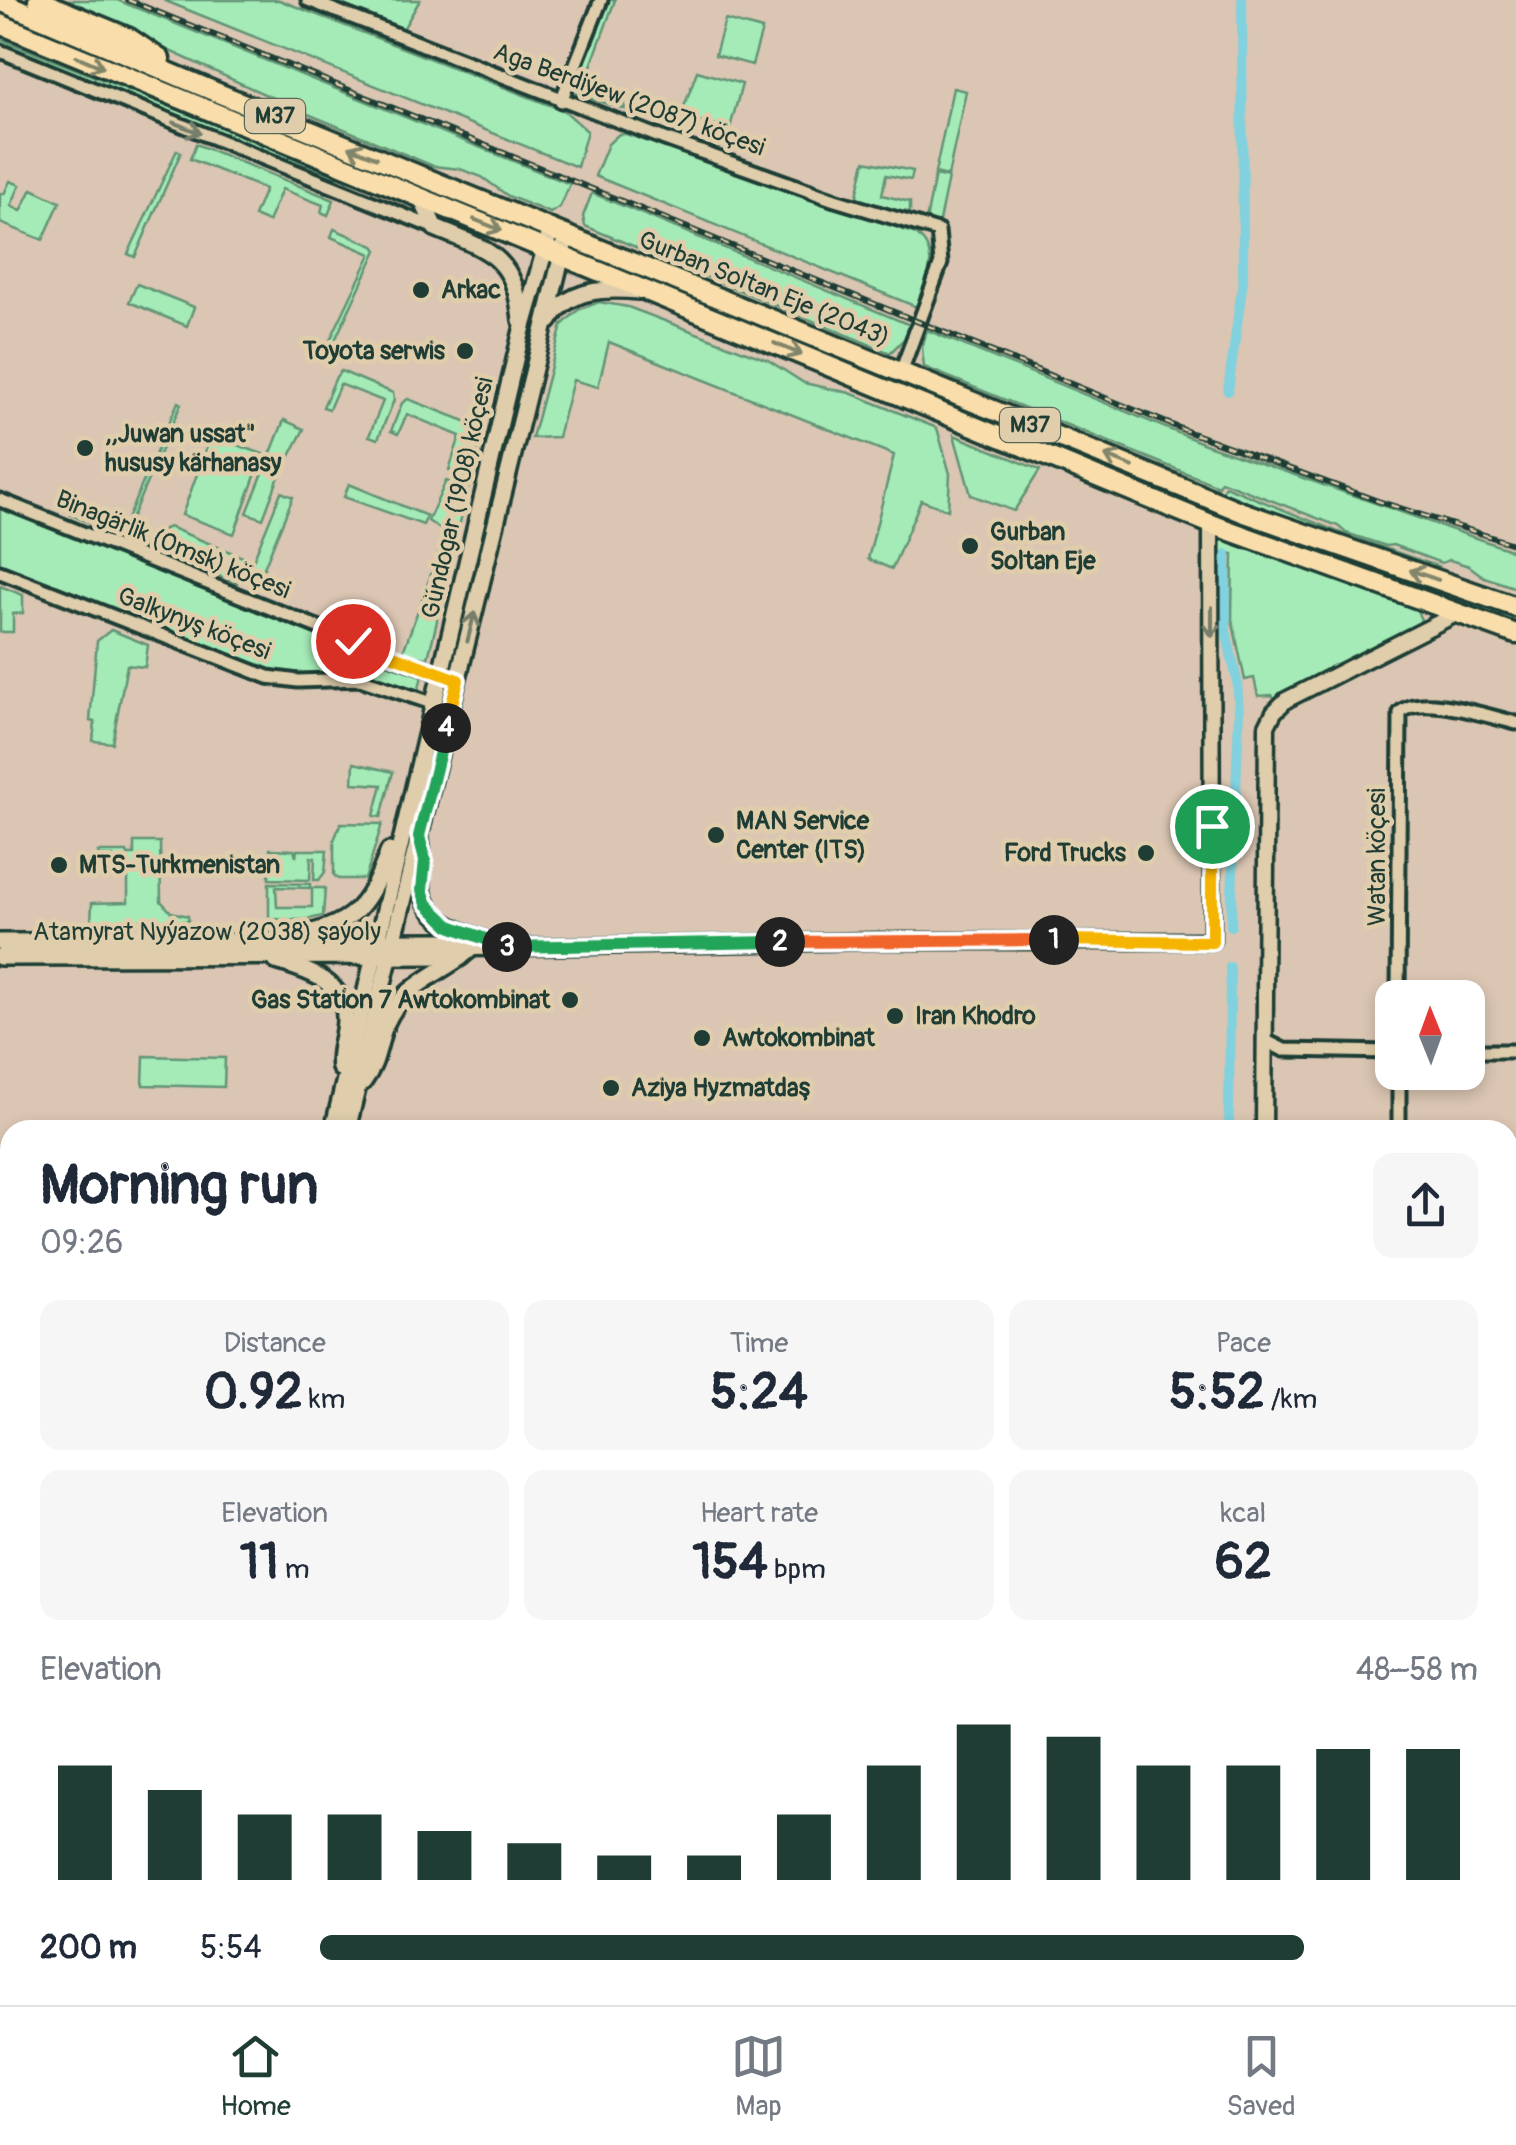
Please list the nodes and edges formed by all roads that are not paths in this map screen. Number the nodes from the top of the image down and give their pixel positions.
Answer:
1 (0, 0) edge
2 (38, 0) edge
3 (308, 0) edge
4 (600, 0) edge
5 (0, 24) edge
6 (0, 51) edge
7 (194, 82) junction
8 (561, 101) junction
9 (421, 198) junction
10 (393, 213) junction
11 (435, 228) junction
12 (559, 231) junction
13 (553, 252) junction
14 (654, 293) junction
15 (522, 330) junction
16 (542, 334) junction
17 (900, 372) junction
18 (0, 500) edge
19 (1211, 524) junction
20 (0, 572) edge
21 (1516, 606) edge
22 (1456, 614) junction
23 (1514, 631) edge
24 (450, 677) junction
25 (435, 704) junction
26 (1516, 723) edge
27 (402, 831) junction
28 (419, 836) junction
29 (0, 942) edge
30 (509, 948) junction
31 (264, 949) junction
32 (383, 949) junction
33 (467, 952) junction
34 (0, 957) edge
35 (1398, 980) edge
36 (1264, 1040) junction
37 (1485, 1051) edge
38 (1516, 1051) edge
39 (1375, 1052) edge
40 (350, 1088) junction
41 (1399, 1090) edge
42 (337, 1120) edge
43 (348, 1120) edge
44 (1264, 1120) edge
45 (1400, 1120) edge

1 - 7 highway, Gurban Soltan Eje (2043) / M37
2 - 7 highway
3 - 8 street, Aga Berdiýew (2087) köçesi
4 - 8 street
5 -> 9 highway, Gurban Soltan Eje (2043) / M37
6 -> 10 street
12 -> 7 highway, Gurban Soltan Eje (2043) / M37
8 - 17 street, Aga Berdiýew (2087) köçesi
9 - 10 street
9 - 11 main road
9 -> 13 highway, Gurban Soltan Eje (2043) / M37
10 - 11 street
11 - 15 main road
12 - 13 main road, Gündogar (1908) köçesi
12 - 17 highway, Gurban Soltan Eje (2043) / M37
13 - 14 highway, Gurban Soltan Eje (2043) / M37
13 - 15 main road, Gündogar (1908) köçesi
13 - 16 main road, Gündogar (1908) köçesi
14 - 16 main road
14 -> 19 highway, Gurban Soltan Eje (2043) / M37
15 - 24 main road, Gündogar (1908) köçesi
24 -> 16 main road, Gündogar (1908) köçesi
21 -> 17 highway, Gurban Soltan Eje (2043) / M37
18 - 24 street, Binagärlik (Omsk) köçesi
19 - 22 highway, Gurban Soltan Eje (2043) / M37
19 -> 30 street, Atamyrat Nyýazow (2038) şaýoly
20 - 25 street, Galkynyş köçesi
22 - 23 highway, Gurban Soltan Eje (2043) / M37
22 - 36 street
24 - 25 main road, Gündogar (1908) köçesi
24 - 28 main road, Gündogar (1908) köçesi
25 - 27 main road, Gündogar (1908) köçesi
26 - 35 street, Watan köçesi
27 - 31 main road
27 - 32 main road, Gündogar (1908) köçesi
28 - 30 main road
28 - 32 main road, Gündogar (1908) köçesi
29 - 31 main road, Atamyrat Nyýazow (2038) şaýoly
30 - 33 street, Atamyrat Nyýazow (2038) şaýoly
31 - 32 main road, Atamyrat Nyýazow (2038) şaýoly
31 - 34 main road, Atamyrat Nyýazow (2038) şaýoly
31 - 40 main road
32 - 33 main road, Atamyrat Nyýazow (2038) şaýoly
32 - 40 main road, Gündogar (1908) köçesi
33 - 40 main road
36 - 39 street
36 - 44 street
37 - 38 street
40 - 42 main road, Gündogar (1908) köçesi
40 - 43 main road, Gündogar (1908) köçesi
41 - 45 street

